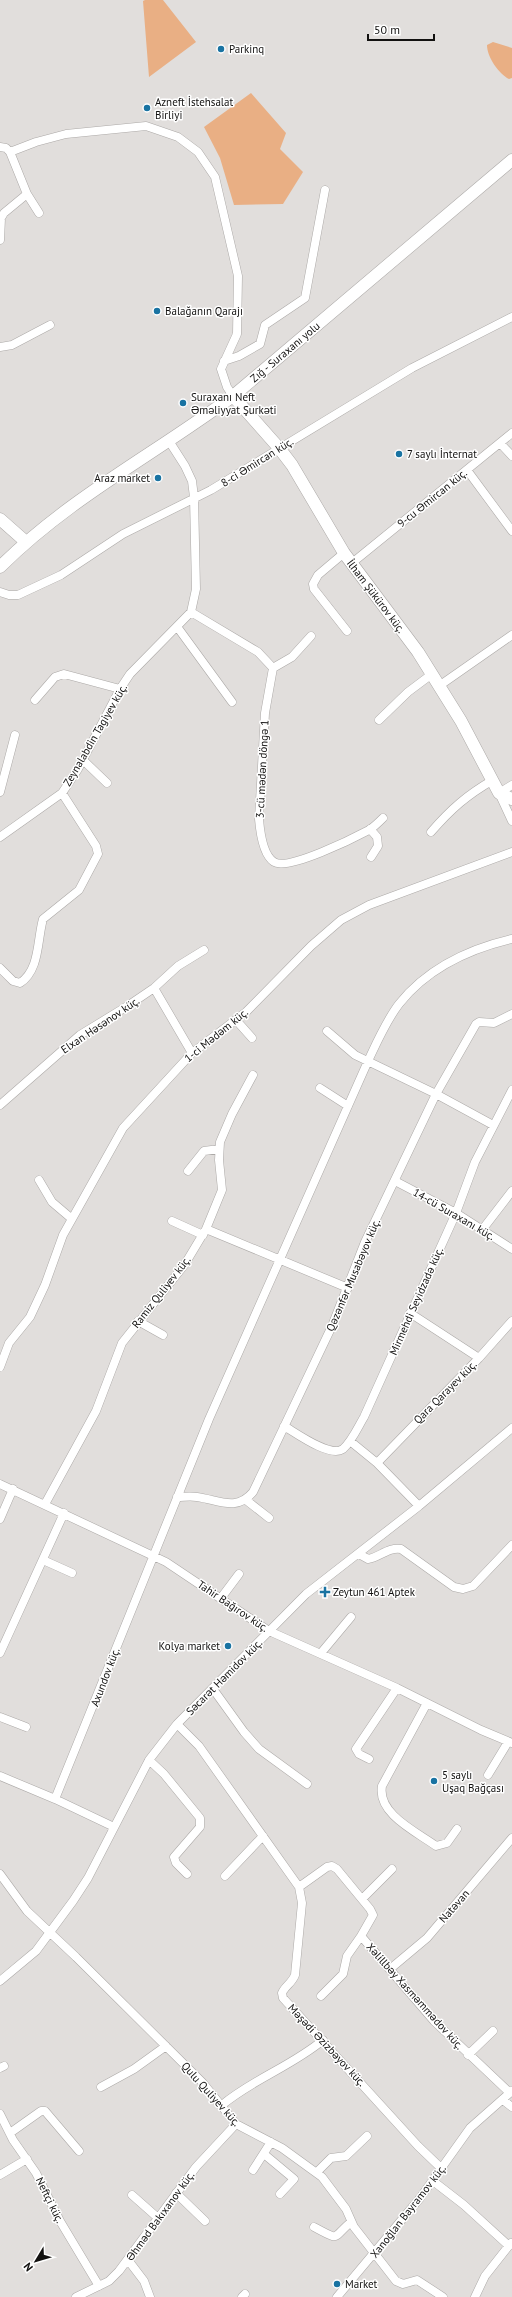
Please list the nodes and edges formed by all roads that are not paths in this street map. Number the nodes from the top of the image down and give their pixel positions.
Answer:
1 (0, 147) edge
2 (10, 152) junction
3 (512, 160) edge
4 (325, 190) dead end
5 (27, 194) junction
6 (39, 213) dead end
7 (0, 240) edge
8 (512, 317) edge
9 (50, 325) dead end
10 (0, 347) edge
11 (224, 361) junction
12 (233, 396) junction
13 (512, 433) edge
14 (169, 441) junction
15 (500, 443) junction
16 (279, 448) junction
17 (512, 456) edge
18 (468, 470) junction
19 (194, 497) junction
20 (0, 519) edge
21 (512, 531) edge
22 (26, 542) junction
23 (344, 553) junction
24 (352, 563) junction
25 (0, 567) edge
26 (0, 592) edge
27 (191, 612) junction
28 (178, 628) junction
29 (347, 632) dead end
30 (512, 635) edge
31 (312, 636) dead end
32 (273, 668) junction
33 (432, 674) junction
34 (439, 686) junction
35 (120, 689) junction
36 (35, 700) dead end
37 (232, 702) dead end
38 (379, 720) dead end
39 (15, 735) dead end
40 (84, 760) junction
41 (493, 780) junction
42 (107, 783) dead end
43 (512, 785) edge
44 (0, 792) edge
45 (62, 793) junction
46 (499, 793) junction
47 (512, 799) edge
48 (383, 818) dead end
49 (512, 821) edge
50 (370, 829) junction
51 (431, 832) dead end
52 (0, 837) edge
53 (512, 852) edge
54 (371, 857) dead end
55 (512, 939) edge
56 (204, 950) dead end
57 (0, 968) edge
58 (154, 988) junction
59 (512, 1014) edge
60 (236, 1020) junction
61 (328, 1031) dead end
62 (252, 1038) dead end
63 (192, 1053) junction
64 (368, 1061) junction
65 (253, 1075) dead end
66 (320, 1088) dead end
67 (512, 1090) edge
68 (436, 1094) junction
69 (0, 1105) edge
70 (348, 1106) junction
71 (493, 1125) junction
72 (219, 1149) junction
73 (188, 1171) dead end
74 (39, 1180) dead end
75 (395, 1181) junction
76 (512, 1191) edge
77 (456, 1213) junction
78 (72, 1219) junction
79 (172, 1221) dead end
80 (482, 1230) junction
81 (205, 1232) junction
82 (512, 1249) edge
83 (279, 1260) junction
84 (348, 1288) junction
85 (410, 1313) junction
86 (138, 1321) junction
87 (512, 1321) edge
88 (163, 1335) dead end
89 (479, 1358) junction
90 (0, 1367) edge
91 (284, 1426) junction
92 (512, 1428) edge
93 (350, 1440) junction
94 (377, 1463) junction
95 (0, 1484) edge
96 (13, 1489) junction
97 (177, 1497) junction
98 (246, 1500) junction
99 (45, 1504) junction
100 (419, 1506) junction
101 (64, 1513) junction
102 (269, 1518) dead end
103 (0, 1519) edge
104 (511, 1547) edge
105 (358, 1554) junction
106 (153, 1555) junction
107 (43, 1560) junction
108 (72, 1573) dead end
109 (239, 1574) dead end
110 (220, 1598) junction
111 (351, 1617) dead end
112 (269, 1631) junction
113 (0, 1653) edge
114 (321, 1654) junction
115 (397, 1688) junction
116 (213, 1689) junction
117 (427, 1703) junction
118 (0, 1717) edge
119 (177, 1724) junction
120 (26, 1727) dead end
121 (510, 1743) edge
122 (369, 1759) dead end
123 (149, 1760) junction
124 (488, 1775) dead end
125 (0, 1776) edge
126 (307, 1784) dead end
127 (55, 1799) junction
128 (114, 1827) junction
129 (457, 1829) dead end
130 (263, 1836) junction
131 (512, 1838) edge
132 (392, 1869) dead end
133 (0, 1874) edge
134 (188, 1874) dead end
135 (225, 1876) dead end
136 (299, 1887) junction
137 (362, 1898) junction
138 (50, 1932) junction
139 (361, 1936) junction
140 (390, 1969) junction
141 (0, 1981) edge
142 (321, 1996) dead end
143 (493, 2031) dead end
144 (323, 2040) junction
145 (166, 2046) junction
146 (468, 2054) junction
147 (101, 2087) dead end
148 (511, 2092) edge
149 (503, 2100) junction
150 (222, 2105) junction
151 (512, 2107) edge
152 (0, 2114) edge
153 (236, 2124) junction
154 (10, 2133) junction
155 (367, 2136) dead end
156 (271, 2142) junction
157 (79, 2151) dead end
158 (264, 2154) junction
159 (27, 2159) junction
160 (442, 2169) junction
161 (253, 2170) dead end
162 (317, 2172) junction
163 (0, 2175) edge
164 (433, 2181) junction
165 (176, 2193) junction
166 (280, 2194) dead end
167 (132, 2195) dead end
168 (158, 2218) junction
169 (204, 2221) dead end
170 (351, 2222) junction
171 (314, 2227) dead end
172 (510, 2244) edge
173 (375, 2252) junction
174 (128, 2260) junction
175 (99, 2286) junction
176 (76, 2297) edge
177 (150, 2297) edge
178 (337, 2297) edge
179 (443, 2297) edge
180 (475, 2297) edge

1 - 2 street
2 - 5 street
2 - 11 street
3 - 12 main road, Zığ - Suraxanı yolu
4 - 11 street
5 - 6 street
5 - 7 street
8 - 16 street, 8-ci Əmircan küç.
9 - 10 street
11 - 12 street
12 - 14 main road, Zığ - Suraxanı yolu
12 - 16 main road, İlham Şükürov küç.
13 - 15 street, 9-cu Əmircan küç.
14 - 19 street, Zeynalabdin Tagiyev küç.
14 - 22 main road, Zığ - Suraxanı yolu
15 - 17 street
15 - 18 street, 9-cu Əmircan küç.
16 - 19 street, 8-ci Əmircan küç.
16 - 23 main road, İlham Şükürov küç.
18 - 21 street
18 - 24 street, 9-cu Əmircan küç.
19 - 26 street, 8-ci Əmircan küç.
19 - 27 street, Zeynalabdin Tagiyev küç.
20 - 22 main road
22 - 25 main road, Zığ - Suraxanı yolu
23 - 24 main road, İlham Şükürov küç.
23 - 29 street
24 - 33 main road, İlham Şükürov küç.
27 - 28 street, Zeynalabdin Tagiyev küç.
27 - 32 street
28 - 35 street, Zeynalabdin Tagiyev küç.
28 - 37 street
30 - 34 street
31 - 32 street
32 - 50 street, 3-cü mədən döngə 1
33 - 34 main road, İlham Şükürov küç.
33 - 38 street
34 - 41 main road, İlham Şükürov küç.
35 - 36 street
35 - 40 street, Zeynalabdin Tagiyev küç.
39 - 44 street
40 - 42 street
40 - 45 street, Zeynalabdin Tagiyev küç.
41 - 46 main road, İlham Şükürov küç.
41 - 51 street
43 - 46 street
45 - 52 street, Zeynalabdin Tagiyev küç.
45 - 57 street
46 - 47 main road
46 - 49 street
48 - 50 street
50 - 54 street
53 - 60 street, 1-ci Mədəm küç.
55 - 64 street, Axundov küç.
56 - 58 street, Elxan Həsənov küç.
58 - 63 street
58 - 69 street, Elxan Həsənov küç.
59 - 68 street, Qəzənfər Musabəyov küç.
60 - 62 street
60 - 63 street, 1-ci Mədəm küç.
61 - 64 street
63 - 78 street, 1-ci Mədəm küç.
64 - 68 street
64 - 70 street, Axundov küç.
65 - 72 street, Ramiz Quliyev küç.
66 - 70 street
67 - 71 street, Mirmehdi Seyidzadə küç.
68 - 71 street
68 - 75 street, Qəzənfər Musabəyov küç.
70 - 83 street, Axundov küç.
71 - 77 street, Mirmehdi Seyidzadə küç.
72 - 73 street
72 - 81 street, Ramiz Quliyev küç.
74 - 78 street
75 - 77 street, 14-cü Suraxanı küç.
75 - 84 street, Qəzənfər Musabəyov küç.
76 - 80 street
77 - 80 street, 14-cü Suraxanı küç.
77 - 85 street, Mirmehdi Seyidzadə küç.
78 - 90 street, 1-ci Mədəm küç.
79 - 81 street
80 - 82 street, 14-cü Suraxanı küç.
81 - 83 street
81 - 86 street, Ramiz Quliyev küç.
83 - 84 street
83 - 97 street, Axundov küç.
84 - 91 street, Qəzənfər Musabəyov küç.
85 - 89 street
85 - 93 street, Mirmehdi Seyidzadə küç.
86 - 88 street
86 - 99 street, Ramiz Quliyev küç.
87 - 89 street, Qara Qarayev küç.
89 - 94 street, Qara Qarayev küç.
91 - 93 street, Mirmehdi Seyidzadə küç.
91 - 98 street, Qəzənfər Musabəyov küç.
92 - 100 street, Səcarət Həmidov küç.
93 - 94 street
94 - 100 street
95 - 96 street, Tahir Bağırov küç.
96 - 99 street, Tahir Bağırov küç.
96 - 103 street
97 - 98 street
97 - 106 street, Axundov küç.
98 - 102 street
99 - 101 street, Tahir Bağırov küç.
100 - 105 street, Səcarət Həmidov küç.
101 - 106 street, Tahir Bağırov küç.
101 - 107 street
104 - 105 street
105 - 112 street, Səcarət Həmidov küç.
106 - 110 street, Tahir Bağırov küç.
106 - 127 street, Axundov küç.
107 - 108 street
107 - 113 street
109 - 110 street
110 - 112 street, Tahir Bağırov küç.
111 - 114 street
112 - 114 street, Tahir Bağırov küç.
112 - 116 street, Səcarət Həmidov küç.
114 - 115 street, Tahir Bağırov küç.
115 - 117 street, Tahir Bağırov küç.
115 - 122 street
116 - 119 street, Səcarət Həmidov küç.
116 - 126 street
117 - 121 street, Tahir Bağırov küç.
117 - 129 street
118 - 120 street
119 - 123 street, Səcarət Həmidov küç.
119 - 130 street, Məşədi Əzizbəyov küç.
121 - 124 street
123 - 128 street, Səcarət Həmidov küç.
123 - 134 street
125 - 127 street
127 - 128 street
128 - 138 street, Səcarət Həmidov küç.
130 - 135 street
130 - 136 street, Məşədi Əzizbəyov küç.
131 - 140 street, Natəvan
132 - 137 street
133 - 138 street
136 - 137 street, Xəlillbəy Xasməmmədov küç.
136 - 144 street, Məşədi Əzizbəyov küç.
137 - 139 street, Xəlillbəy Xasməmmədov küç.
138 - 141 street, Səcarət Həmidov küç.
138 - 145 street, Qulu Quliyev küç.
139 - 140 street, Xəlillbəy Xasməmmədov küç.
139 - 142 street
140 - 146 street, Xəlillbəy Xasməmmədov küç.
143 - 146 street
144 - 150 street
144 - 160 street, Məşədi Əzizbəyov küç.
145 - 147 street
145 - 150 street, Qulu Quliyev küç.
146 - 148 street, Xəlillbəy Xasməmmədov küç.
148 - 149 street, Xanoğlan Bayramov küç.
149 - 151 street
149 - 160 street, Xanoğlan Bayramov küç.
150 - 153 street, Qulu Quliyev küç.
152 - 154 street, Neftçi küç.
153 - 156 street, Qulu Quliyev küç.
153 - 165 street, Əhməd Bakıxanov küç.
154 - 157 street
154 - 159 street, Neftçi küç.
155 - 162 street
156 - 158 street
156 - 162 street, Qulu Quliyev küç.
158 - 161 street
158 - 166 street
159 - 163 street
159 - 175 street, Neftçi küç.
160 - 164 street, Xanoğlan Bayramov küç.
162 - 170 street, Qulu Quliyev küç.
164 - 172 street
164 - 173 street, Xanoğlan Bayramov küç.
165 - 168 street, Əhməd Bakıxanov küç.
165 - 169 street
167 - 168 street
168 - 174 street, Əhməd Bakıxanov küç.
170 - 171 street
170 - 173 street, Qulu Quliyev küç.
172 - 180 street
173 - 178 street, Xanoğlan Bayramov küç.
173 - 179 street, Qulu Quliyev küç.
174 - 175 street, Əhməd Bakıxanov küç.
174 - 177 street
175 - 176 street, Əhməd Bakıxanov küç.

